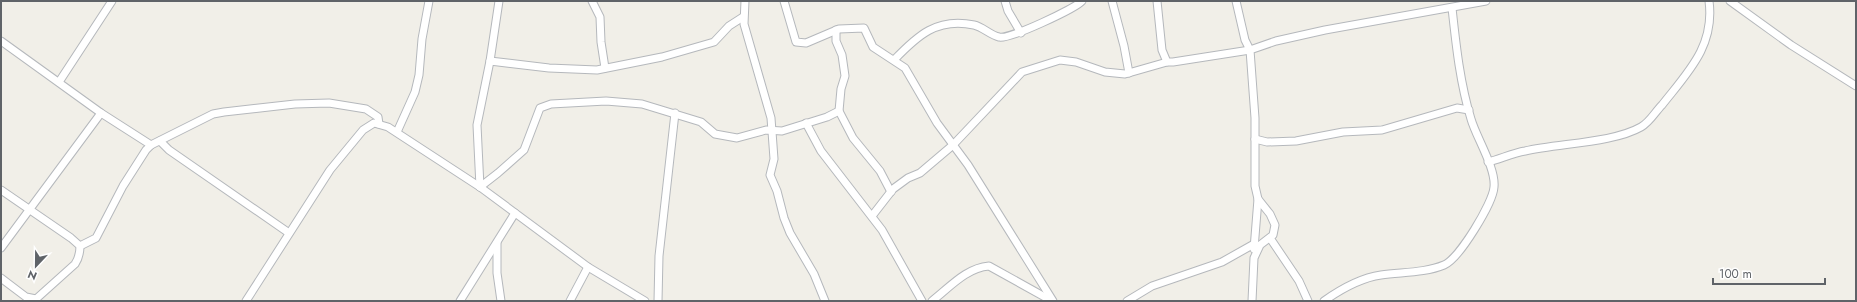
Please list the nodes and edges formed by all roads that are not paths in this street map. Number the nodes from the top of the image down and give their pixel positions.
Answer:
1 (112, 1) edge
2 (429, 1) edge
3 (499, 1) edge
4 (592, 1) edge
5 (744, 1) edge
6 (784, 1) edge
7 (1005, 1) edge
8 (1082, 1) edge
9 (1112, 1) edge
10 (1157, 1) edge
11 (1236, 1) edge
12 (1440, 1) edge
13 (1486, 1) edge
14 (1709, 1) edge
15 (1730, 1) edge
16 (1452, 8) junction
17 (1441, 9) junction
18 (743, 17) junction
19 (836, 30) junction
20 (1021, 32) junction
21 (1, 42) edge
22 (1250, 50) junction
23 (894, 60) junction
24 (490, 61) junction
25 (1167, 62) junction
26 (605, 68) junction
27 (1129, 73) junction
28 (59, 82) junction
29 (1856, 86) edge
30 (1469, 110) junction
31 (839, 111) junction
32 (101, 113) junction
33 (675, 113) junction
34 (379, 124) junction
35 (806, 124) junction
36 (772, 130) junction
37 (397, 132) junction
38 (1255, 139) junction
39 (160, 141) junction
40 (151, 145) junction
41 (953, 145) junction
42 (1488, 162) junction
43 (480, 187) junction
44 (1, 190) edge
45 (891, 192) junction
46 (1258, 199) junction
47 (29, 209) junction
48 (515, 213) junction
49 (872, 216) junction
50 (289, 233) junction
51 (1270, 238) junction
52 (497, 243) junction
53 (1254, 244) junction
54 (80, 246) junction
55 (1, 248) edge
56 (1254, 258) junction
57 (588, 267) junction
58 (1, 278) edge
59 (246, 301) edge
60 (460, 301) edge
61 (502, 301) edge
62 (570, 301) edge
63 (645, 301) edge
64 (658, 301) edge
65 (825, 301) edge
66 (922, 301) edge
67 (932, 301) edge
68 (1053, 301) edge
69 (1127, 301) edge
70 (1252, 301) edge
71 (1308, 301) edge
72 (1324, 301) edge

1 - 28 street
2 - 37 street
3 - 24 street
4 - 26 street
5 - 18 street
6 - 19 street
7 - 20 street
8 - 20 street
9 - 27 street
10 - 25 street
11 - 22 street
12 - 17 street
13 - 16 street
14 - 42 street
15 - 29 street
16 - 17 street
16 - 30 street
17 - 22 street
18 - 26 street
18 - 36 street
19 - 23 street
19 - 31 street
20 - 23 street
21 - 28 street
22 - 25 street
22 - 38 street
23 - 41 street
24 - 26 street
24 - 43 street
25 - 27 street
27 - 41 street
28 - 32 street
30 - 38 street
30 - 42 street
31 - 35 street
31 - 45 street
32 - 40 street
32 - 47 street
33 - 36 street
33 - 43 street
33 - 64 street
34 - 37 street
34 - 39 street
34 - 50 street
35 - 36 street
35 - 49 street
36 - 65 street
37 - 43 street
38 - 46 street
39 - 40 street
39 - 50 street
40 - 54 street
41 - 45 street
41 - 68 street
42 - 72 street
43 - 48 street
44 - 47 street
45 - 49 street
46 - 51 street
46 - 53 street
47 - 54 street
47 - 55 street
48 - 52 street
48 - 57 street
49 - 66 street
50 - 59 street
51 - 56 street
51 - 71 street
52 - 60 street
52 - 61 street
53 - 56 street
53 - 69 street
54 - 58 street
56 - 70 street
57 - 62 street
57 - 63 street
67 - 68 street

